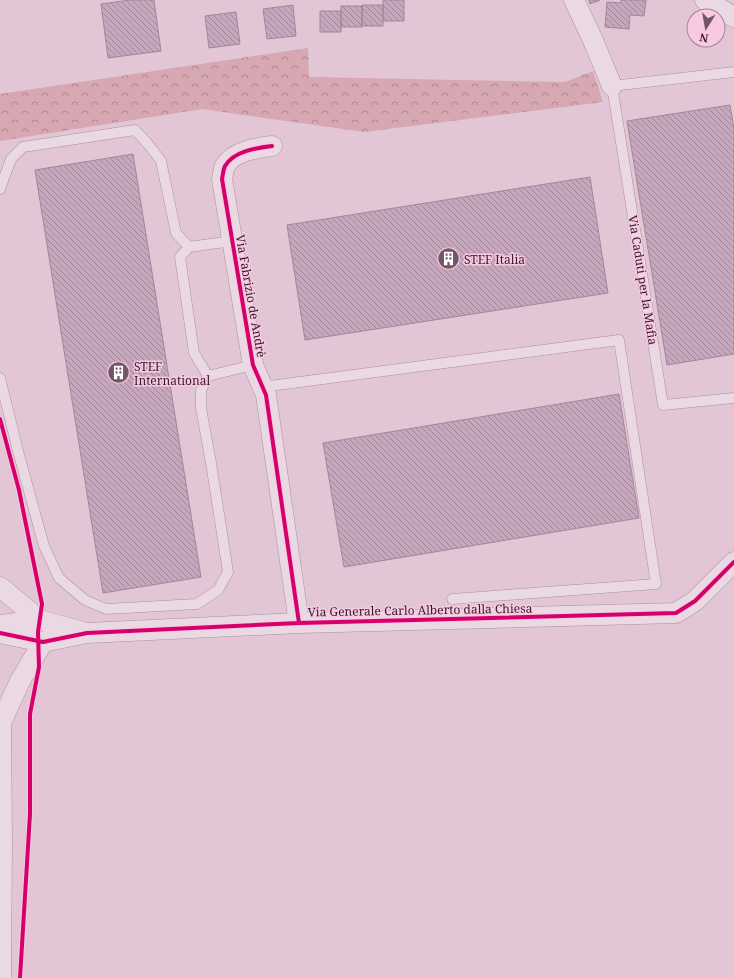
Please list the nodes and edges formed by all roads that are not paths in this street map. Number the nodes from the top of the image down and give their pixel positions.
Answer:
1 (574, 0) edge
2 (704, 0) edge
3 (734, 17) edge
4 (734, 72) edge
5 (612, 86) junction
6 (272, 146) dead end
7 (0, 189) edge
8 (232, 241) junction
9 (189, 247) junction
10 (253, 365) junction
11 (208, 376) junction
12 (0, 378) edge
13 (262, 387) junction
14 (734, 398) edge
15 (734, 562) edge
16 (0, 587) edge
17 (452, 599) dead end
18 (40, 620) junction
19 (299, 623) junction
20 (0, 626) edge
21 (0, 633) edge
22 (87, 633) junction
23 (43, 642) junction
24 (0, 716) edge
25 (0, 725) edge
26 (0, 978) edge

1 - 5 street
2 - 3 street
4 - 5 lane
5 - 14 lane, Via Caduti per la Mafia
6 - 8 street, Via Fabrizio de Andrè
7 - 9 lane
8 - 9 lane
8 - 10 street, Via Fabrizio de Andrè
9 - 11 lane
10 - 11 lane
10 - 13 street, Via Fabrizio de Andrè
11 - 12 lane
13 - 17 lane
13 - 19 street, Via Fabrizio de Andrè
15 - 19 street, Via Generale Carlo Alberto dalla Chiesa
16 - 18 street
18 - 20 street
18 - 22 street
19 - 22 street, Via Generale Carlo Alberto dalla Chiesa
21 - 23 street
22 - 23 street
23 - 25 street
24 - 25 street
25 - 26 street

